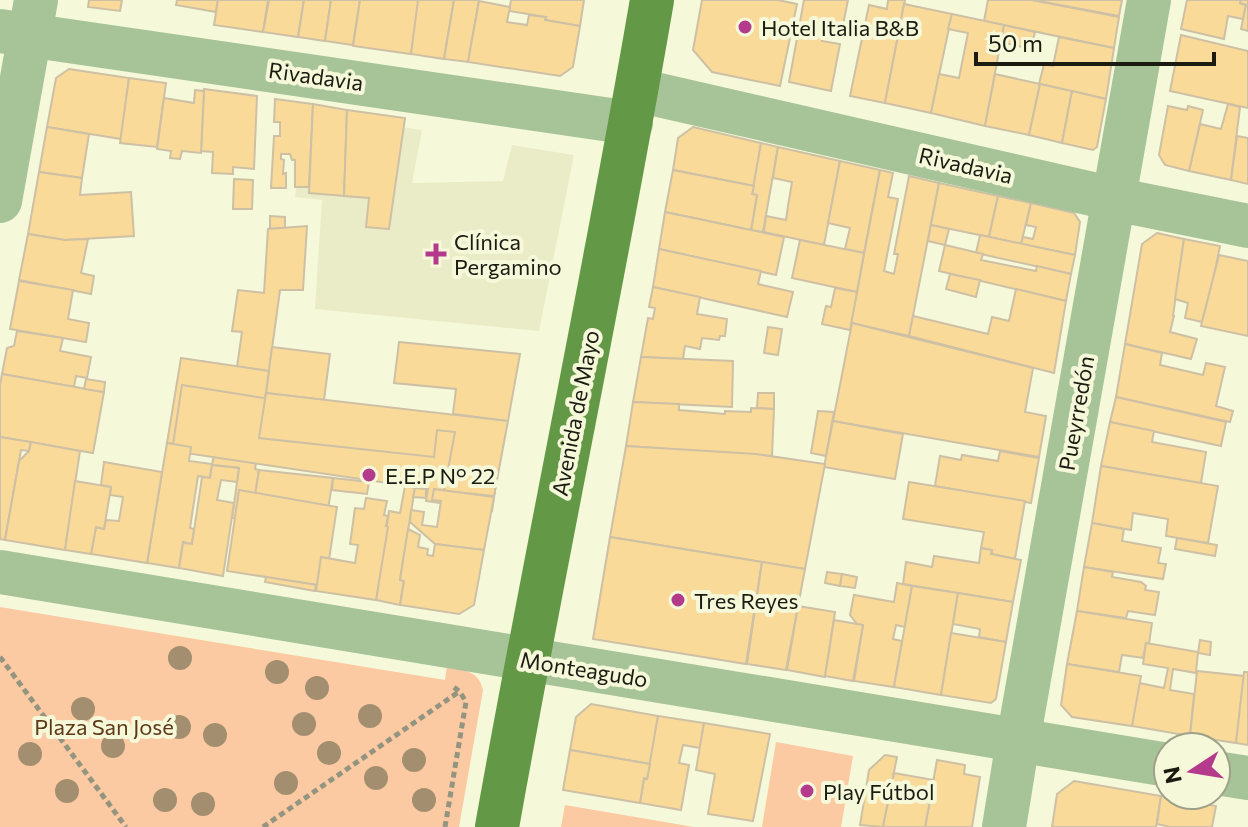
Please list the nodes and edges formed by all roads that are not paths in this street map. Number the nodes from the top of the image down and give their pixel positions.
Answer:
1 (652, 0) edge
2 (1149, 0) edge
3 (22, 22) edge
4 (634, 106) junction
5 (1114, 199) junction
6 (0, 201) edge
7 (1248, 226) edge
8 (0, 572) edge
9 (527, 659) junction
10 (1018, 741) junction
11 (1152, 762) edge
12 (497, 827) edge
13 (1004, 827) edge

1 - 4 main road, Avenida de Mayo
2 - 5 street, Pueyrredón
3 - 4 street, Rivadavia
3 - 6 street
4 - 5 street, Rivadavia
4 - 9 main road, Avenida de Mayo
5 - 7 street, Rivadavia
5 - 10 street, Pueyrredón
8 - 9 street, Monteagudo
9 - 10 street, Monteagudo
9 - 12 main road, Avenida de Mayo
10 - 11 street, Monteagudo
10 - 13 street, Pueyrredón

